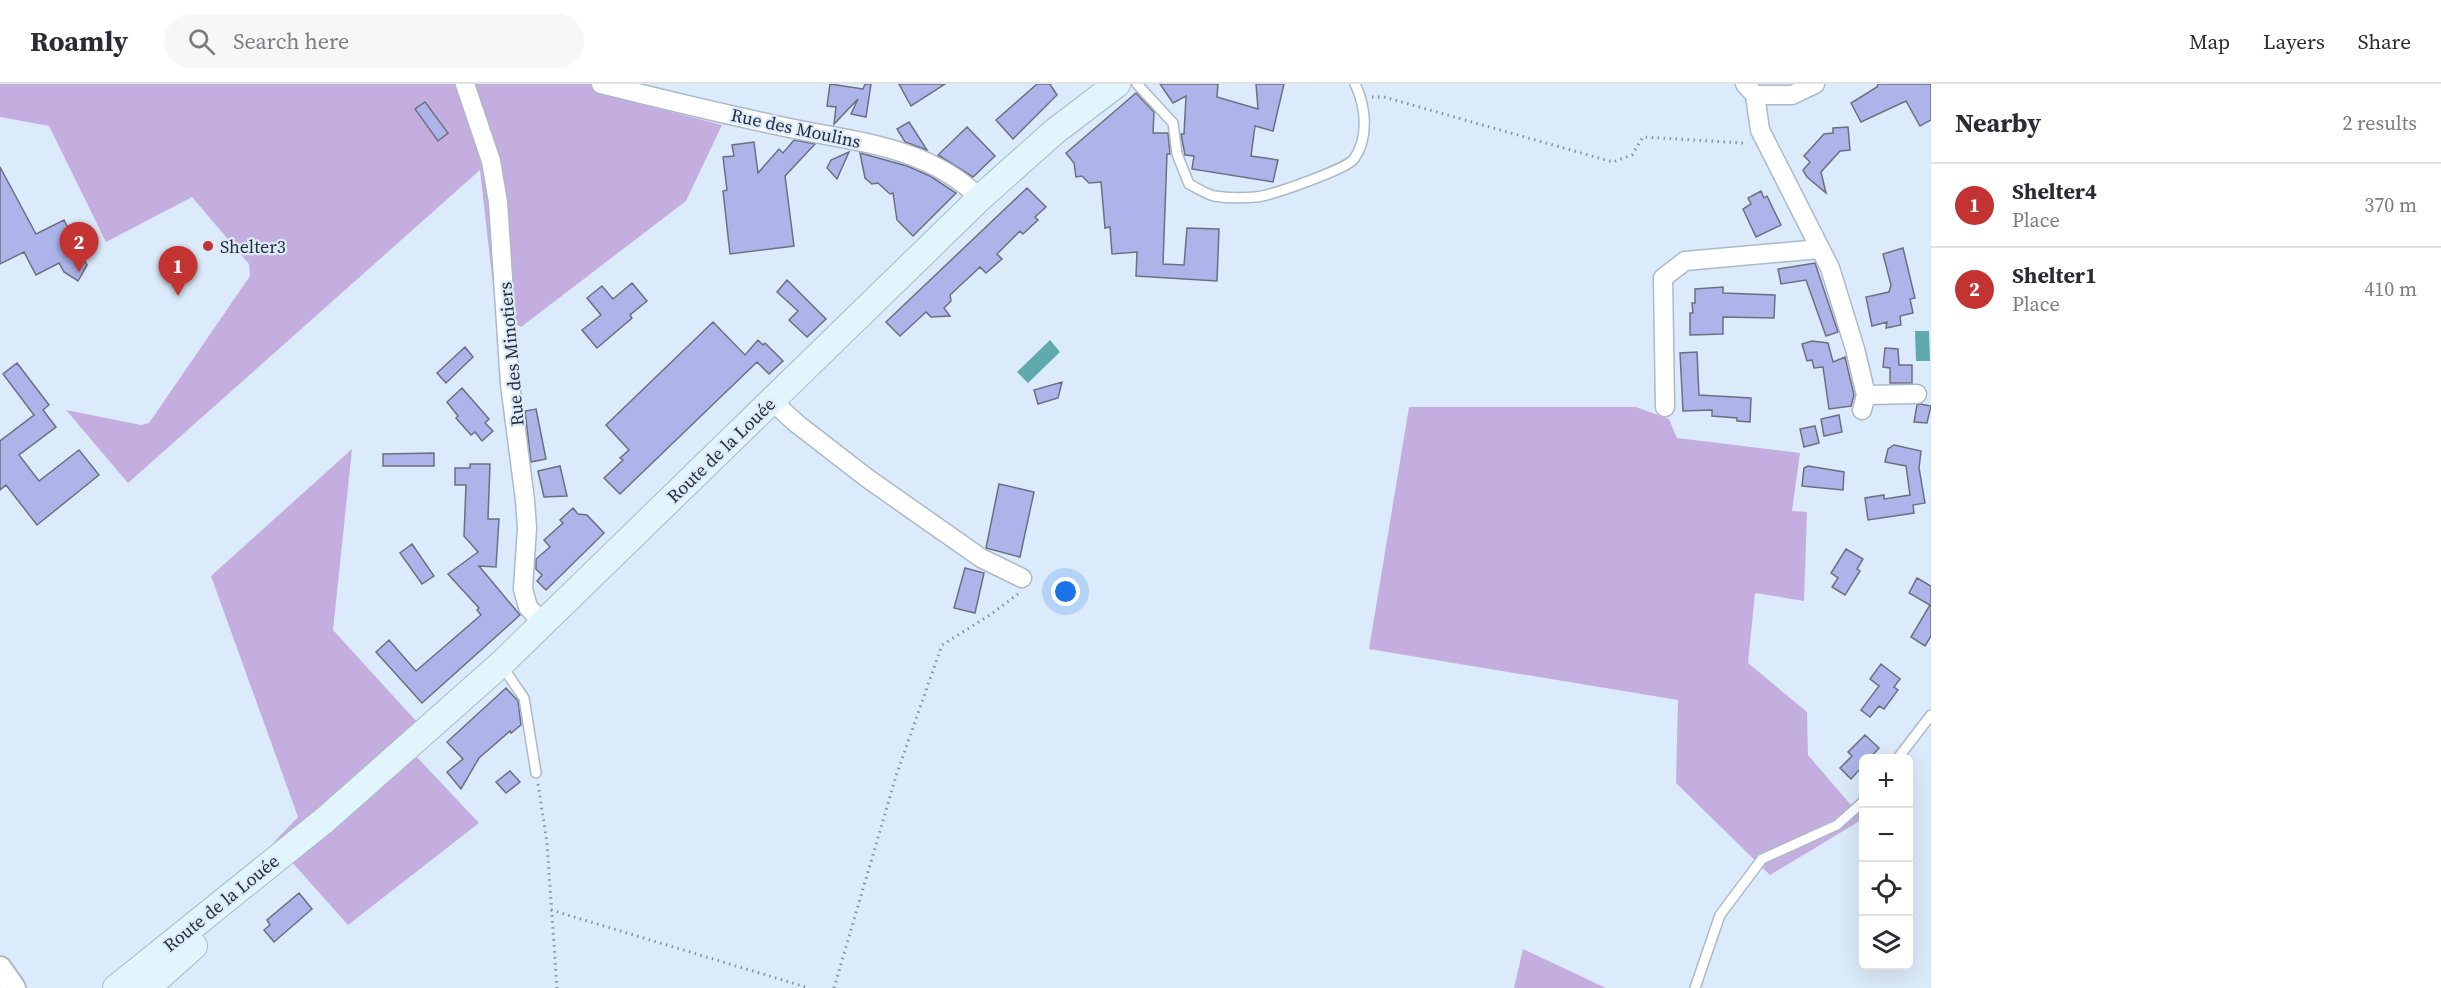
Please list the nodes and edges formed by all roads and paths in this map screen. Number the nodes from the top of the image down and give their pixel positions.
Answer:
1 (465, 84) edge
2 (601, 84) edge
3 (1117, 84) edge
4 (1137, 84) edge
5 (1355, 84) edge
6 (1815, 84) edge
7 (1750, 90) edge
8 (1361, 96) junction
9 (1760, 130) junction
10 (980, 198) junction
11 (1820, 249) junction
12 (1917, 394) dead end
13 (772, 401) junction
14 (1665, 407) dead end
15 (1022, 578) joint
16 (543, 623) junction
17 (501, 664) junction
18 (1931, 715) edge
19 (1902, 754) edge
20 (536, 773) joint
21 (1859, 805) edge
22 (326, 819) junction
23 (551, 910) junction
24 (0, 968) edge
25 (14, 988) edge
26 (116, 988) edge
27 (147, 988) edge
28 (557, 988) edge
29 (809, 988) edge
30 (834, 988) edge
31 (1695, 988) edge

1 - 16 street, Rue des Minotiers
2 - 10 street, Rue des Moulins
3 - 10 main road, Route de la Louée
4 - 8 lane
5 - 8 lane
6 - 7 street
7 - 9 street
8 - 9 path
9 - 11 street
10 - 13 main road, Route de la Louée
11 - 12 street
11 - 14 street
13 - 15 street
13 - 16 main road, Route de la Louée
15 - 30 path
16 - 17 main road, Route de la Louée
17 - 20 lane
17 - 22 main road, Route de la Louée
18 - 19 lane
20 - 23 path
21 - 31 lane
22 - 26 main road, Route de la Louée
22 - 27 main road, Route de la Louée
23 - 28 path
23 - 29 path
24 - 25 street

